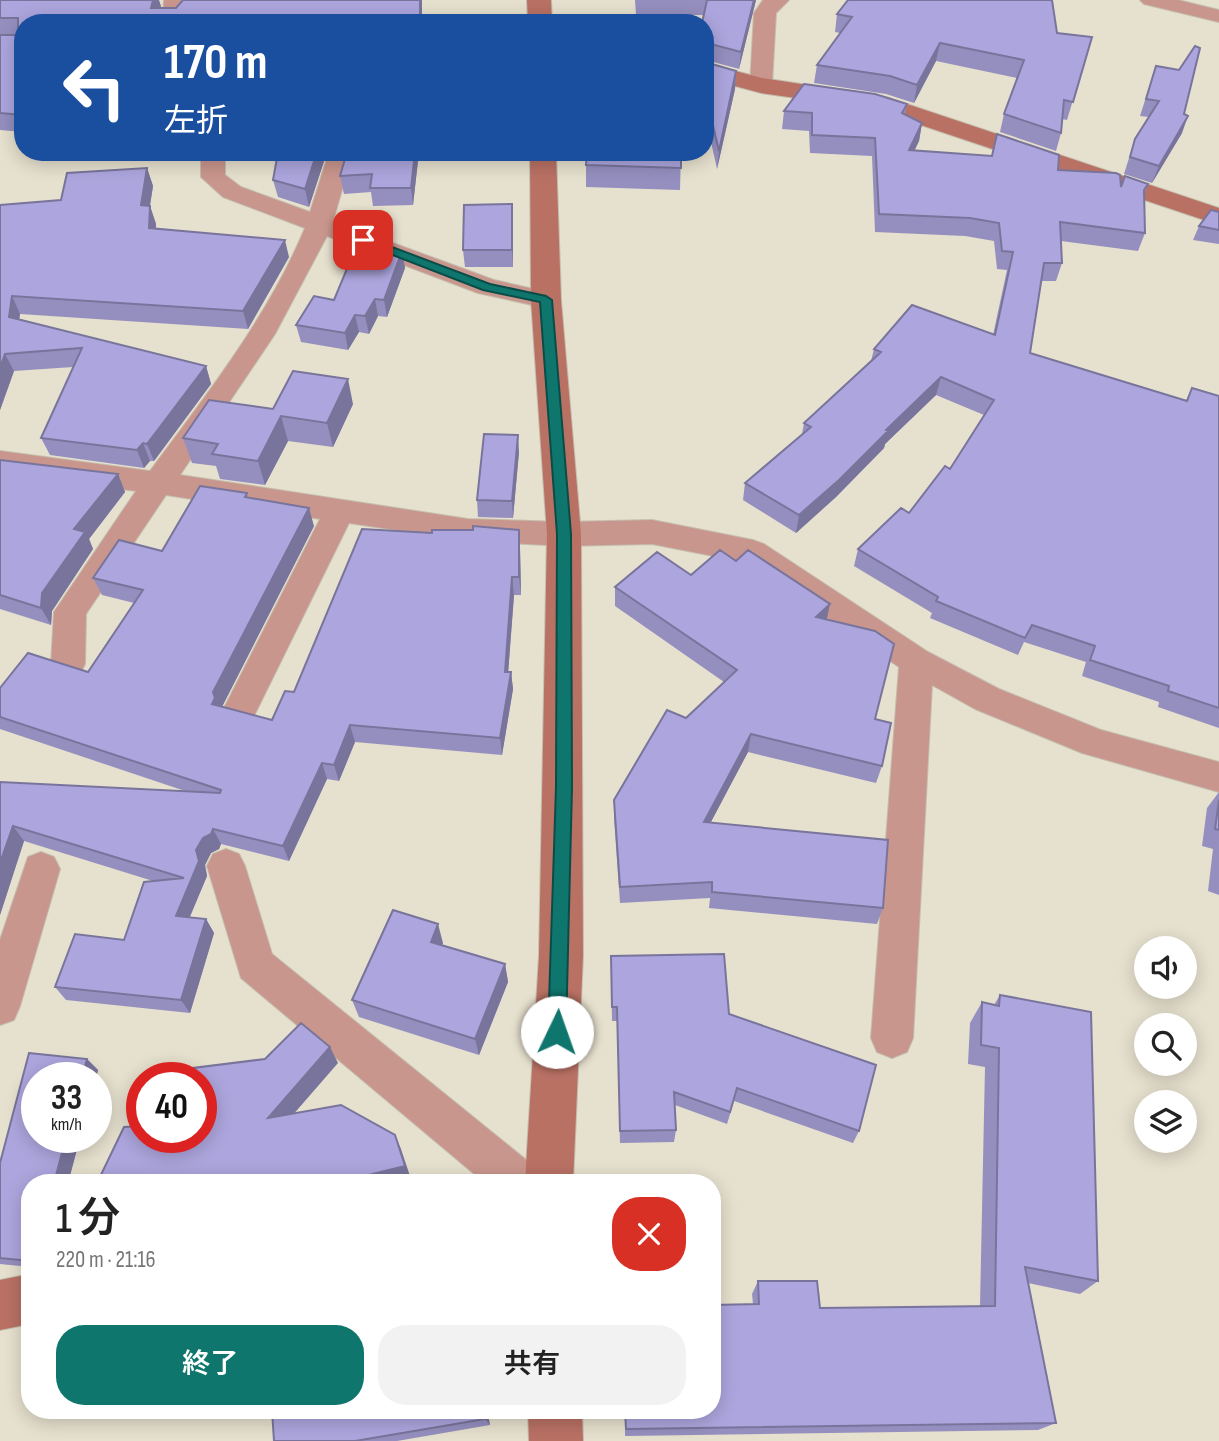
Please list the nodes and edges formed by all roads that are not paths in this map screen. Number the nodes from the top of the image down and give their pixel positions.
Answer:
1 (778, 0) edge
2 (1151, 0) edge
3 (1219, 16) edge
4 (714, 72) edge
5 (761, 85) junction
6 (213, 161) edge
7 (338, 161) edge
8 (543, 161) edge
9 (1219, 217) edge
10 (320, 223) junction
11 (546, 300) junction
12 (0, 462) edge
13 (158, 483) junction
14 (340, 510) junction
15 (564, 534) junction
16 (916, 661) junction
17 (68, 664) edge
18 (240, 710) edge
19 (1219, 777) edge
20 (226, 866) dead end
21 (41, 869) dead end
22 (0, 1006) edge
23 (892, 1038) dead end
24 (508, 1174) edge
25 (549, 1174) edge
26 (21, 1301) edge
27 (0, 1305) edge
28 (555, 1419) edge
29 (556, 1441) edge

1 - 5 street
2 - 3 street
4 - 5 street
5 - 9 street
6 - 10 street
7 - 10 street
8 - 11 street
10 - 11 street
10 - 13 street
11 - 15 street
12 - 13 street
13 - 14 street
13 - 17 street
14 - 15 street
14 - 18 street
15 - 16 street
15 - 25 street
16 - 19 street
16 - 23 street
20 - 24 street
21 - 22 street
26 - 27 street
28 - 29 street

